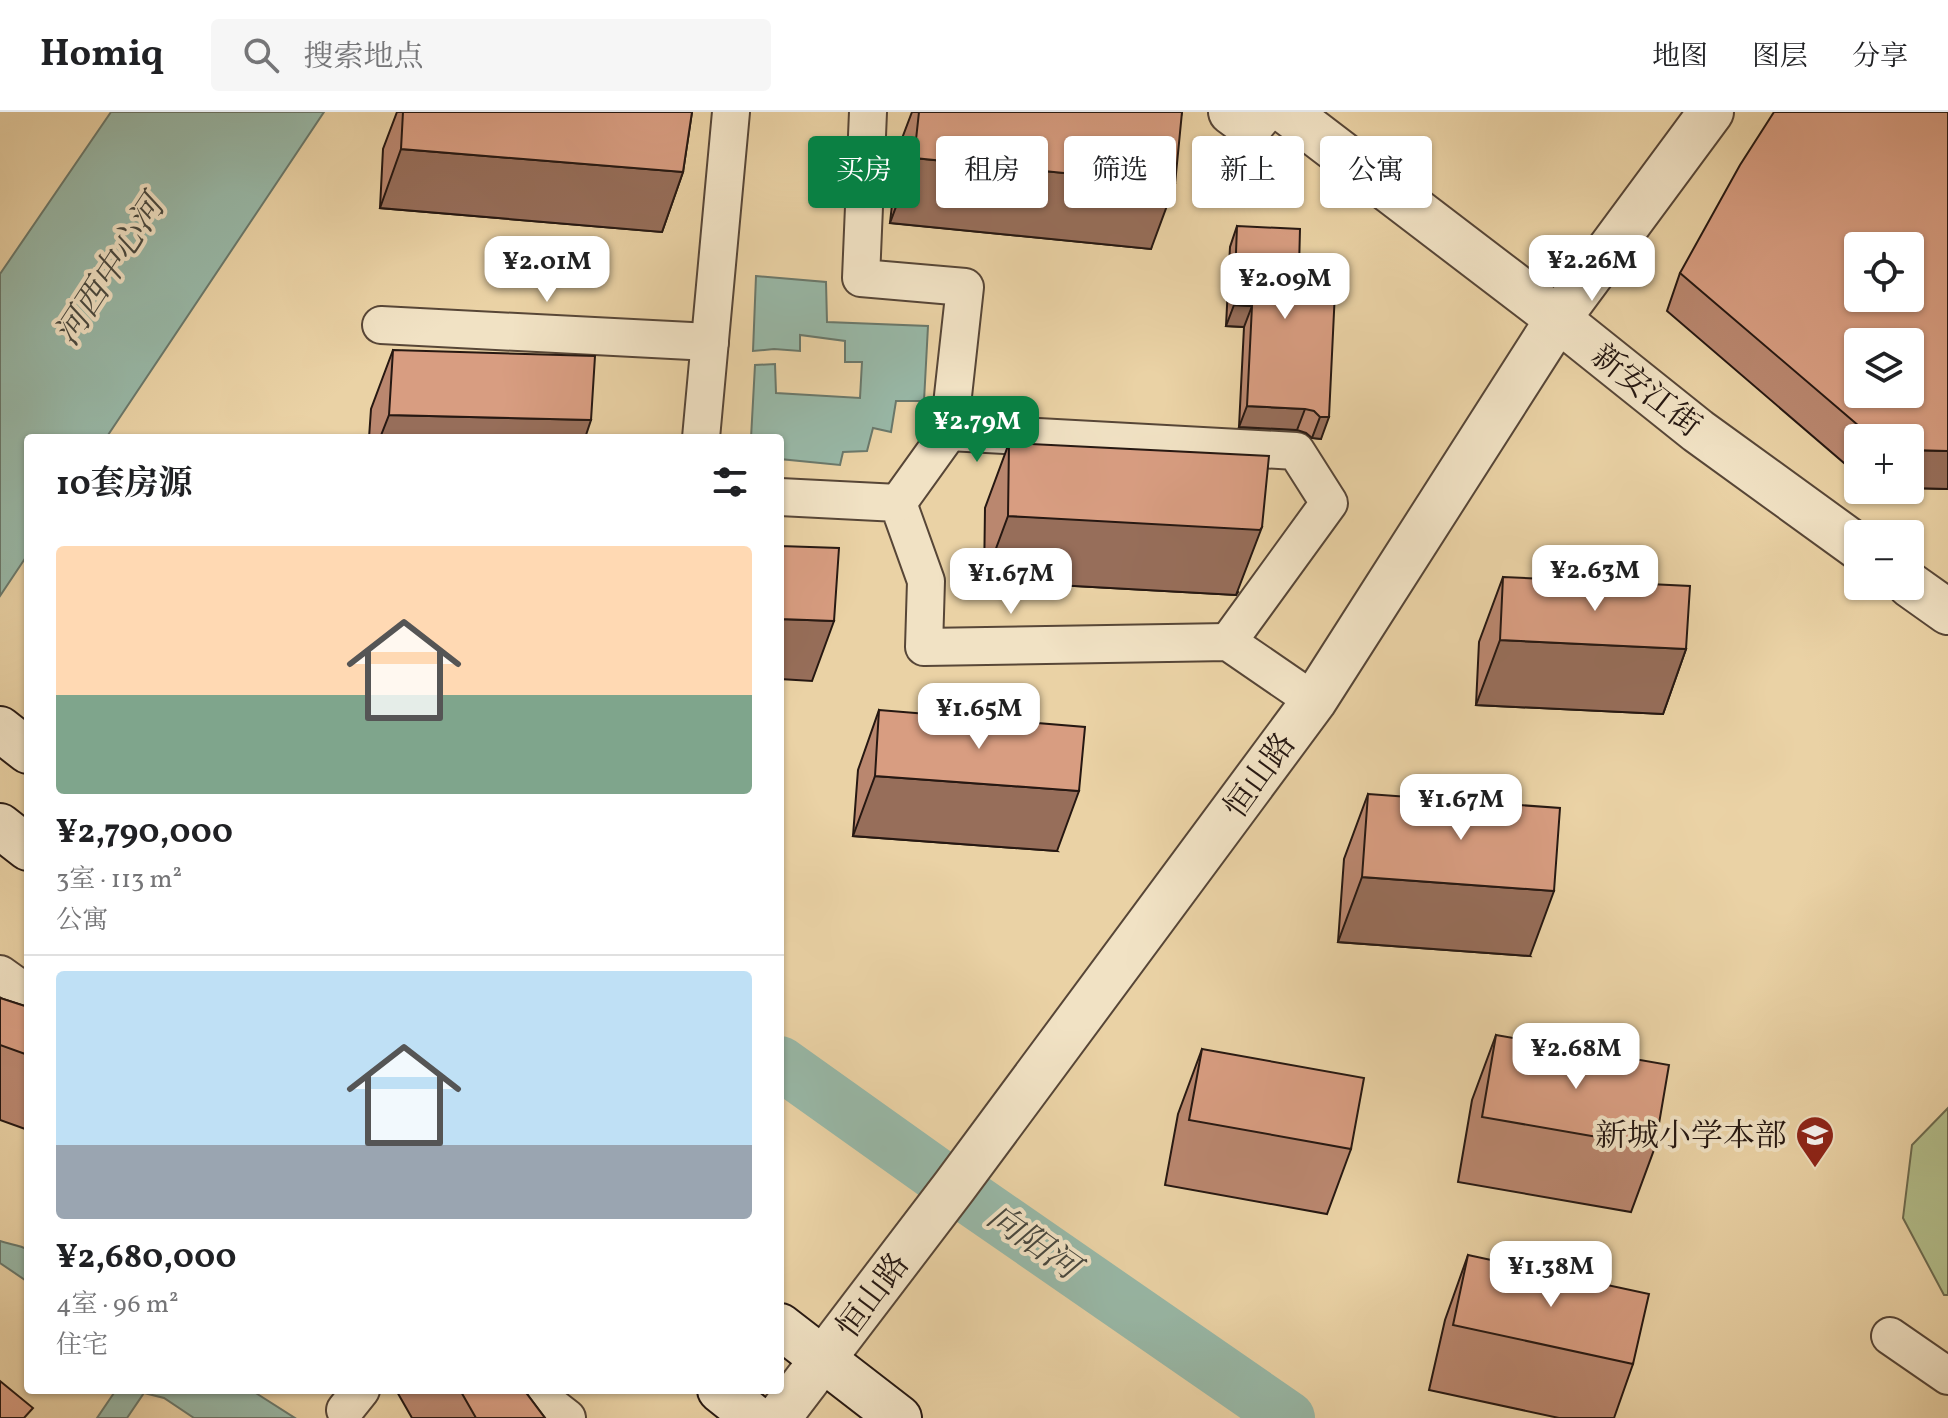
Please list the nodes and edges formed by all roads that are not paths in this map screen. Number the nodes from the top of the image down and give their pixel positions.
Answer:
1 (731, 112) edge
2 (868, 112) edge
3 (1231, 112) edge
4 (1262, 112) edge
5 (1287, 112) edge
6 (1711, 112) edge
7 (1558, 319) junction
8 (381, 325) dead end
9 (710, 342) junction
10 (949, 432) junction
11 (701, 434) edge
12 (784, 497) edge
13 (898, 503) junction
14 (1844, 537) edge
15 (1924, 595) edge
16 (1948, 612) edge
17 (1228, 642) junction
18 (1314, 701) junction
19 (0, 729) edge
20 (24, 748) edge
21 (0, 826) edge
22 (24, 845) edge
23 (0, 974) edge
24 (24, 991) edge
25 (784, 1329) edge
26 (1890, 1336) dead end
27 (823, 1359) junction
28 (1948, 1376) edge
29 (536, 1394) edge
30 (725, 1394) edge
31 (567, 1418) edge
32 (755, 1418) edge
33 (778, 1418) edge
34 (899, 1418) edge

1 - 9 street
2 - 10 street
3 - 4 street
5 - 7 street, 新安江街
6 - 7 street, 恒山路
7 - 14 street, 新安江街
7 - 18 street, 恒山路
8 - 9 street
9 - 11 street
10 - 13 street
10 - 17 street
12 - 13 street
13 - 17 street
15 - 16 street
17 - 18 street
18 - 27 street, 恒山路
19 - 20 street
21 - 22 street
23 - 24 street
25 - 27 street
26 - 28 street
27 - 33 street, 恒山路
27 - 34 street
29 - 31 street
30 - 32 street

